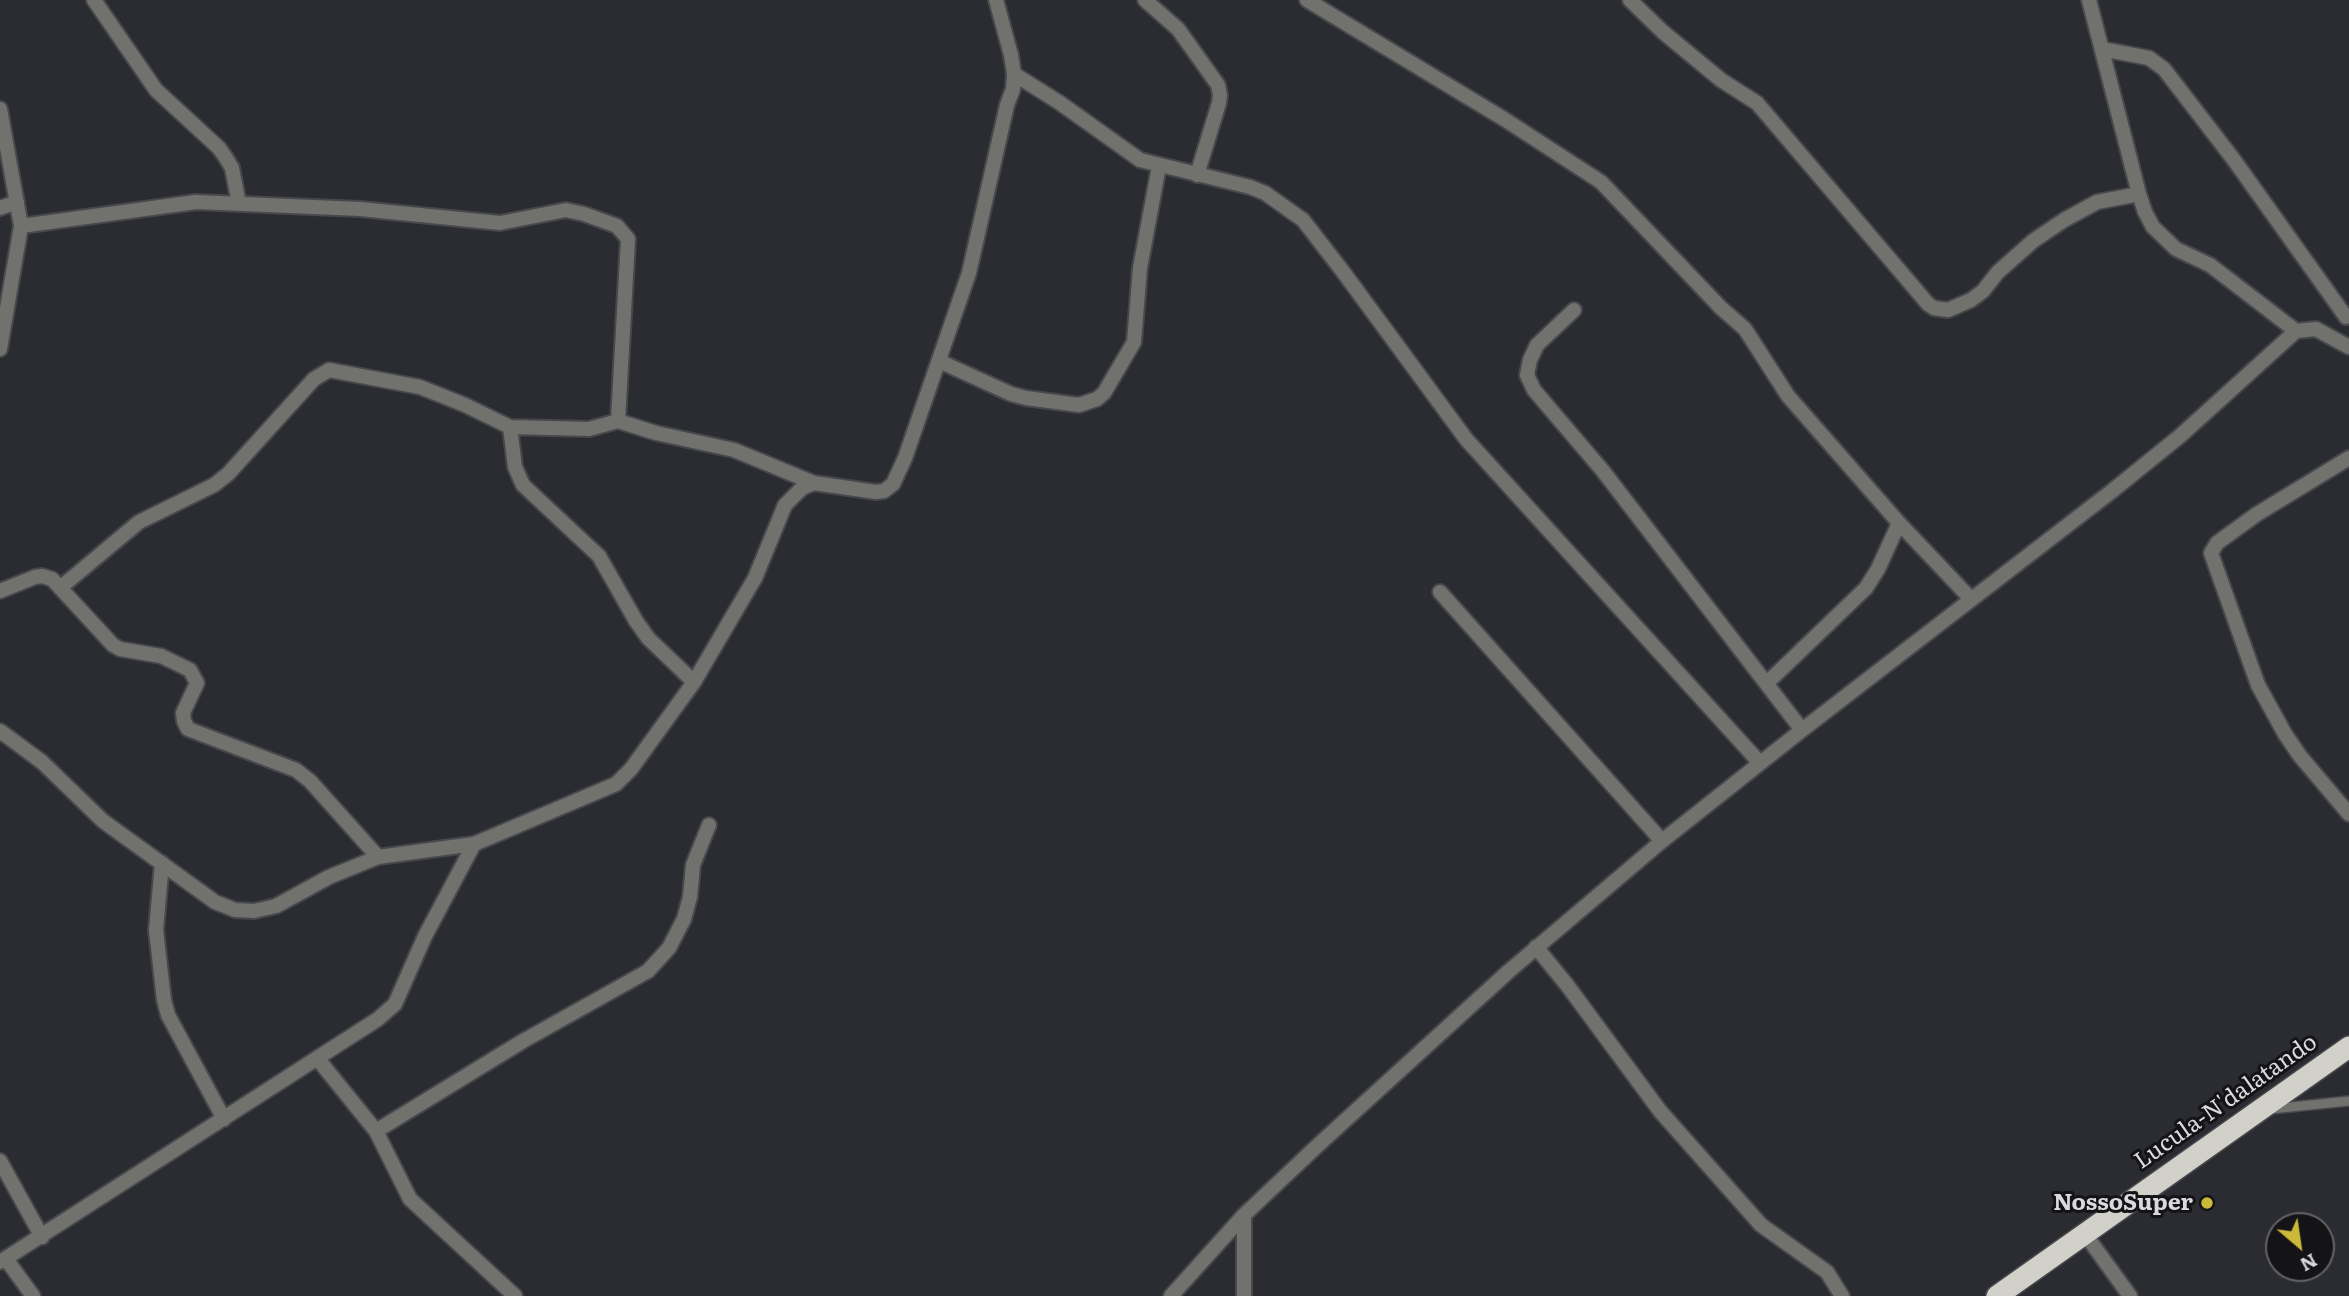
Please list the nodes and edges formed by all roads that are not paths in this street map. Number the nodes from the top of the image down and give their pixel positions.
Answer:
1 (94, 0) edge
2 (996, 0) edge
3 (1145, 0) edge
4 (1307, 0) edge
5 (1630, 0) edge
6 (2090, 0) edge
7 (2102, 49) junction
8 (1014, 74) junction
9 (0, 108) edge
10 (1159, 166) junction
11 (1197, 175) junction
12 (2139, 194) junction
13 (17, 202) junction
14 (239, 204) junction
15 (0, 208) edge
16 (21, 226) junction
17 (1574, 310) dead end
18 (2348, 315) edge
19 (2296, 331) junction
20 (2330, 335) junction
21 (2349, 347) edge
22 (0, 349) edge
23 (939, 361) junction
24 (618, 421) junction
25 (510, 427) junction
26 (2349, 458) edge
27 (814, 483) junction
28 (1899, 523) junction
29 (60, 588) junction
30 (0, 590) edge
31 (1440, 592) dead end
32 (1971, 599) junction
33 (694, 682) junction
34 (1767, 683) junction
35 (1802, 730) junction
36 (0, 731) edge
37 (1760, 763) junction
38 (2349, 814) edge
39 (709, 825) dead end
40 (1662, 841) junction
41 (474, 844) junction
42 (378, 857) junction
43 (162, 863) junction
44 (1536, 947) junction
45 (2349, 1047) edge
46 (317, 1058) junction
47 (2349, 1101) edge
48 (2259, 1110) junction
49 (224, 1119) junction
50 (376, 1131) junction
51 (0, 1161) edge
52 (1244, 1215) junction
53 (2085, 1234) junction
54 (42, 1237) junction
55 (3, 1261) edge
56 (33, 1296) edge
57 (515, 1296) edge
58 (1171, 1296) edge
59 (1244, 1296) edge
60 (1842, 1296) edge
61 (1997, 1296) edge
62 (2130, 1296) edge

1 - 14 street
2 - 8 street
3 - 11 street
4 - 28 street
5 - 12 street
6 - 7 street
7 - 12 street
7 - 18 street
8 - 10 street
8 - 23 street
9 - 13 street
10 - 11 street
10 - 23 street
11 - 37 street
12 - 19 street
13 - 15 street
13 - 16 street
14 - 16 street
14 - 24 street
16 - 22 street
17 - 34 street
18 - 20 street
19 - 20 street
19 - 32 street
20 - 21 street
23 - 27 street
24 - 25 street
24 - 27 street
25 - 29 street
25 - 33 street
26 - 38 street
27 - 33 street
28 - 32 street
28 - 34 street
29 - 30 street
29 - 42 street
31 - 40 street
32 - 35 street
33 - 41 street
34 - 35 street
35 - 37 street
36 - 43 street
37 - 40 street
39 - 50 street
40 - 44 street
41 - 42 street
41 - 46 street
42 - 43 street
43 - 49 street
44 - 52 street
44 - 60 street
45 - 48 highway, Lucula-N'dalatando
46 - 49 street
46 - 50 street
47 - 48 lane
48 - 53 highway, Lucula-N'dalatando
49 - 54 street
50 - 57 street
51 - 54 street
52 - 58 street
52 - 59 street
53 - 61 highway, Lucula-N'dalatando
53 - 62 street
54 - 55 street
55 - 56 street

